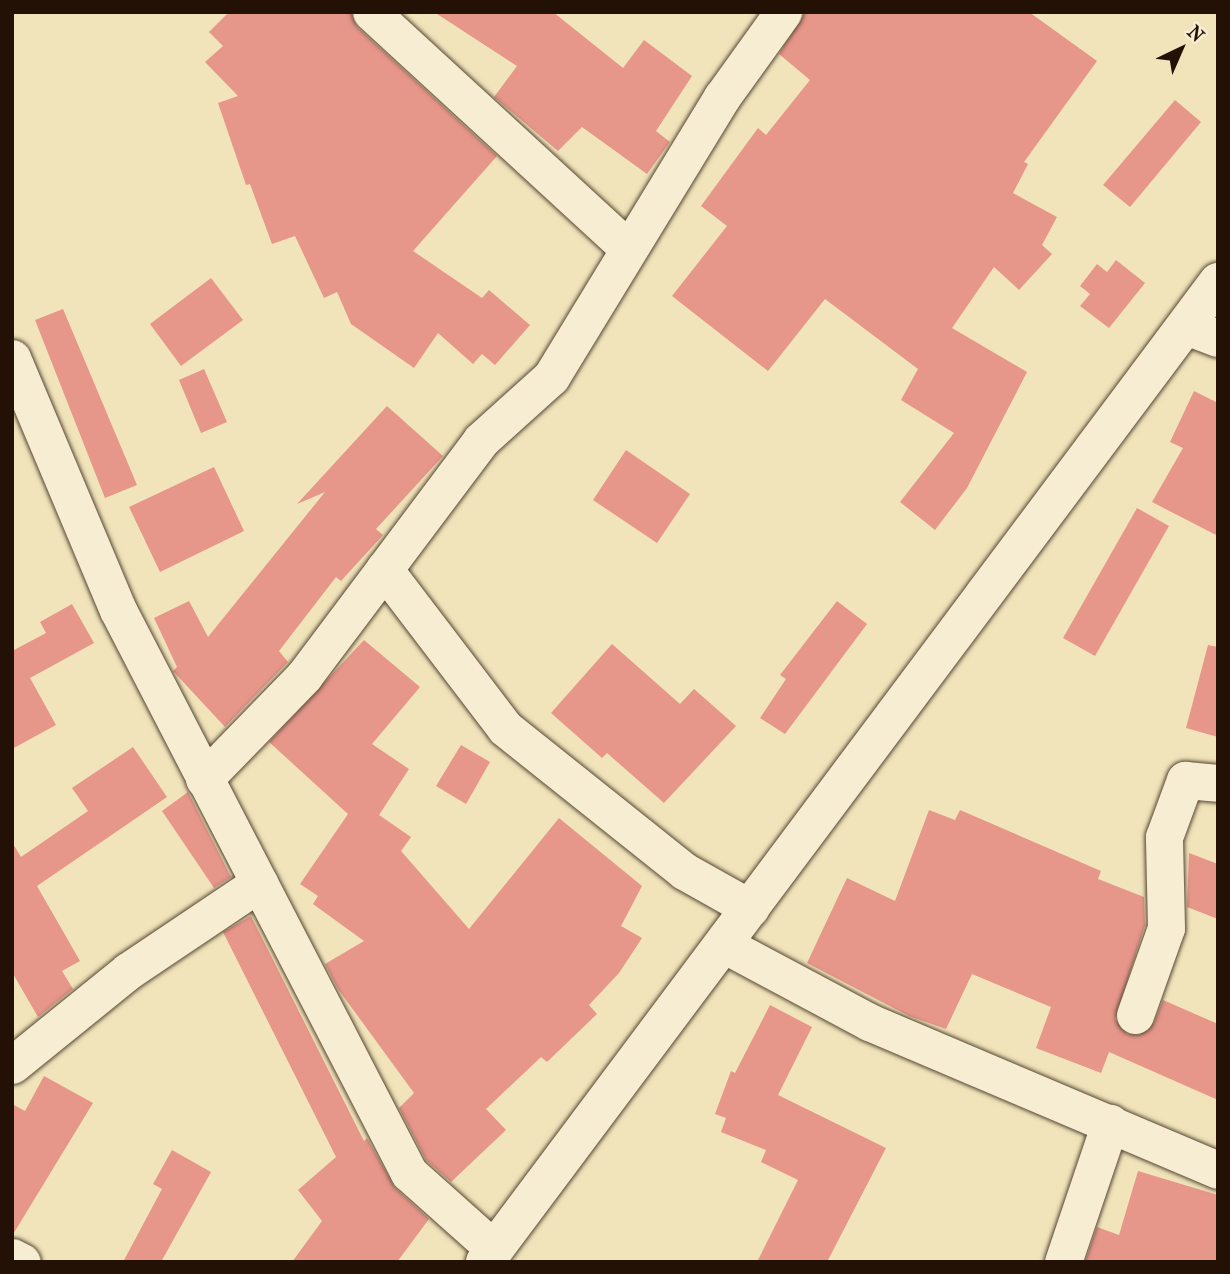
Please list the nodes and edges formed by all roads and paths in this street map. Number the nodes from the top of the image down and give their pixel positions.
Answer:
1 (371, 12) edge
2 (783, 12) edge
3 (628, 248) junction
4 (1218, 282) edge
5 (1202, 332) edge
6 (12, 358) edge
7 (384, 569) junction
8 (204, 779) junction
9 (1218, 783) edge
10 (259, 883) junction
11 (750, 908) junction
12 (723, 944) junction
13 (1135, 1015) dead end
14 (12, 1065) edge
15 (1110, 1123) junction
16 (1218, 1170) edge
17 (489, 1256) edge
18 (12, 1257) edge
19 (22, 1262) edge
20 (1063, 1262) edge

1 - 3 street
2 - 3 street
3 - 7 street
4 - 5 main road
5 - 11 main road
6 - 8 street
7 - 8 street
7 - 11 street
8 - 10 street
9 - 13 street
10 - 14 street
10 - 17 street
11 - 12 main road
12 - 15 street
12 - 17 main road
15 - 16 street
15 - 20 street
18 - 19 street

